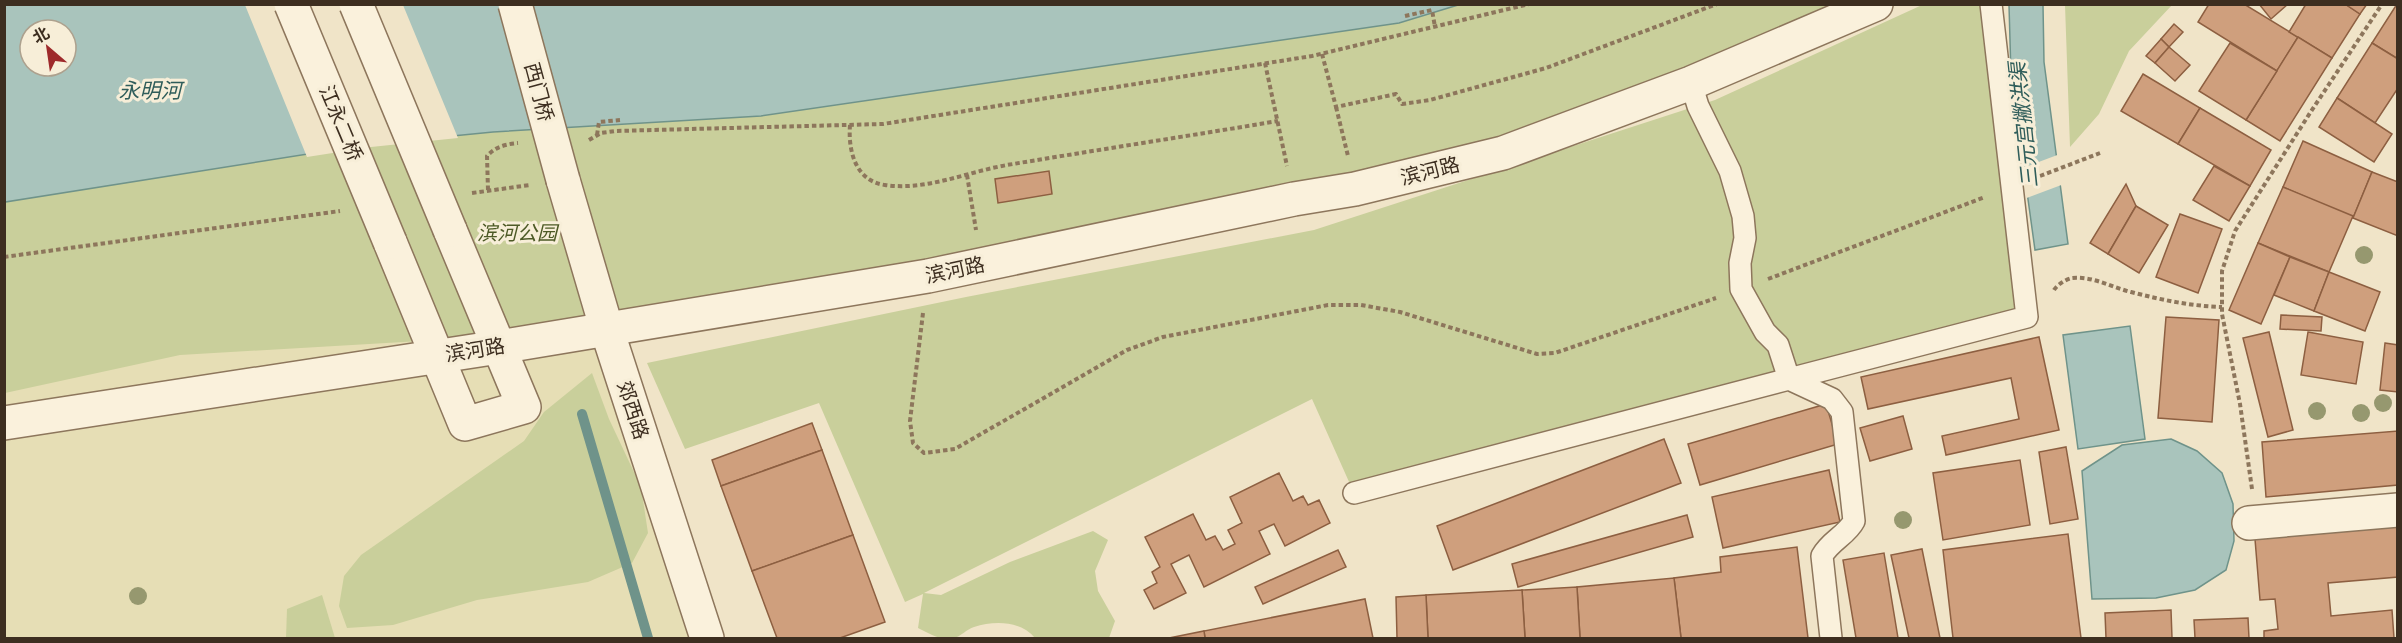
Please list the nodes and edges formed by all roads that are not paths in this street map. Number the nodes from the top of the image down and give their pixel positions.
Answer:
1 (291, 4) edge
2 (356, 4) edge
3 (515, 4) edge
4 (1876, 4) edge
5 (1991, 4) edge
6 (1691, 83) junction
7 (562, 180) joint
8 (607, 330) junction
9 (498, 347) junction
10 (437, 356) junction
11 (1789, 379) junction
12 (4, 423) edge
13 (1354, 493) dead end
14 (2397, 510) edge
15 (2253, 522) road end
16 (707, 639) edge
17 (1831, 639) edge

1 - 10 street, 江永二桥, bridge
2 - 9 street, bridge
3 - 7 street, 西门桥, bridge
4 - 6 street, 滨河路
5 - 11 lane
6 - 8 street, 滨河路
6 - 11 lane
7 - 8 street, 郊西路
8 - 9 street, 滨河路
8 - 16 street, 郊西路
9 - 10 street, 滨河路
9 - 10 street, 江永二桥
10 - 12 street, 滨河路
11 - 13 lane
11 - 17 lane
14 - 15 street

